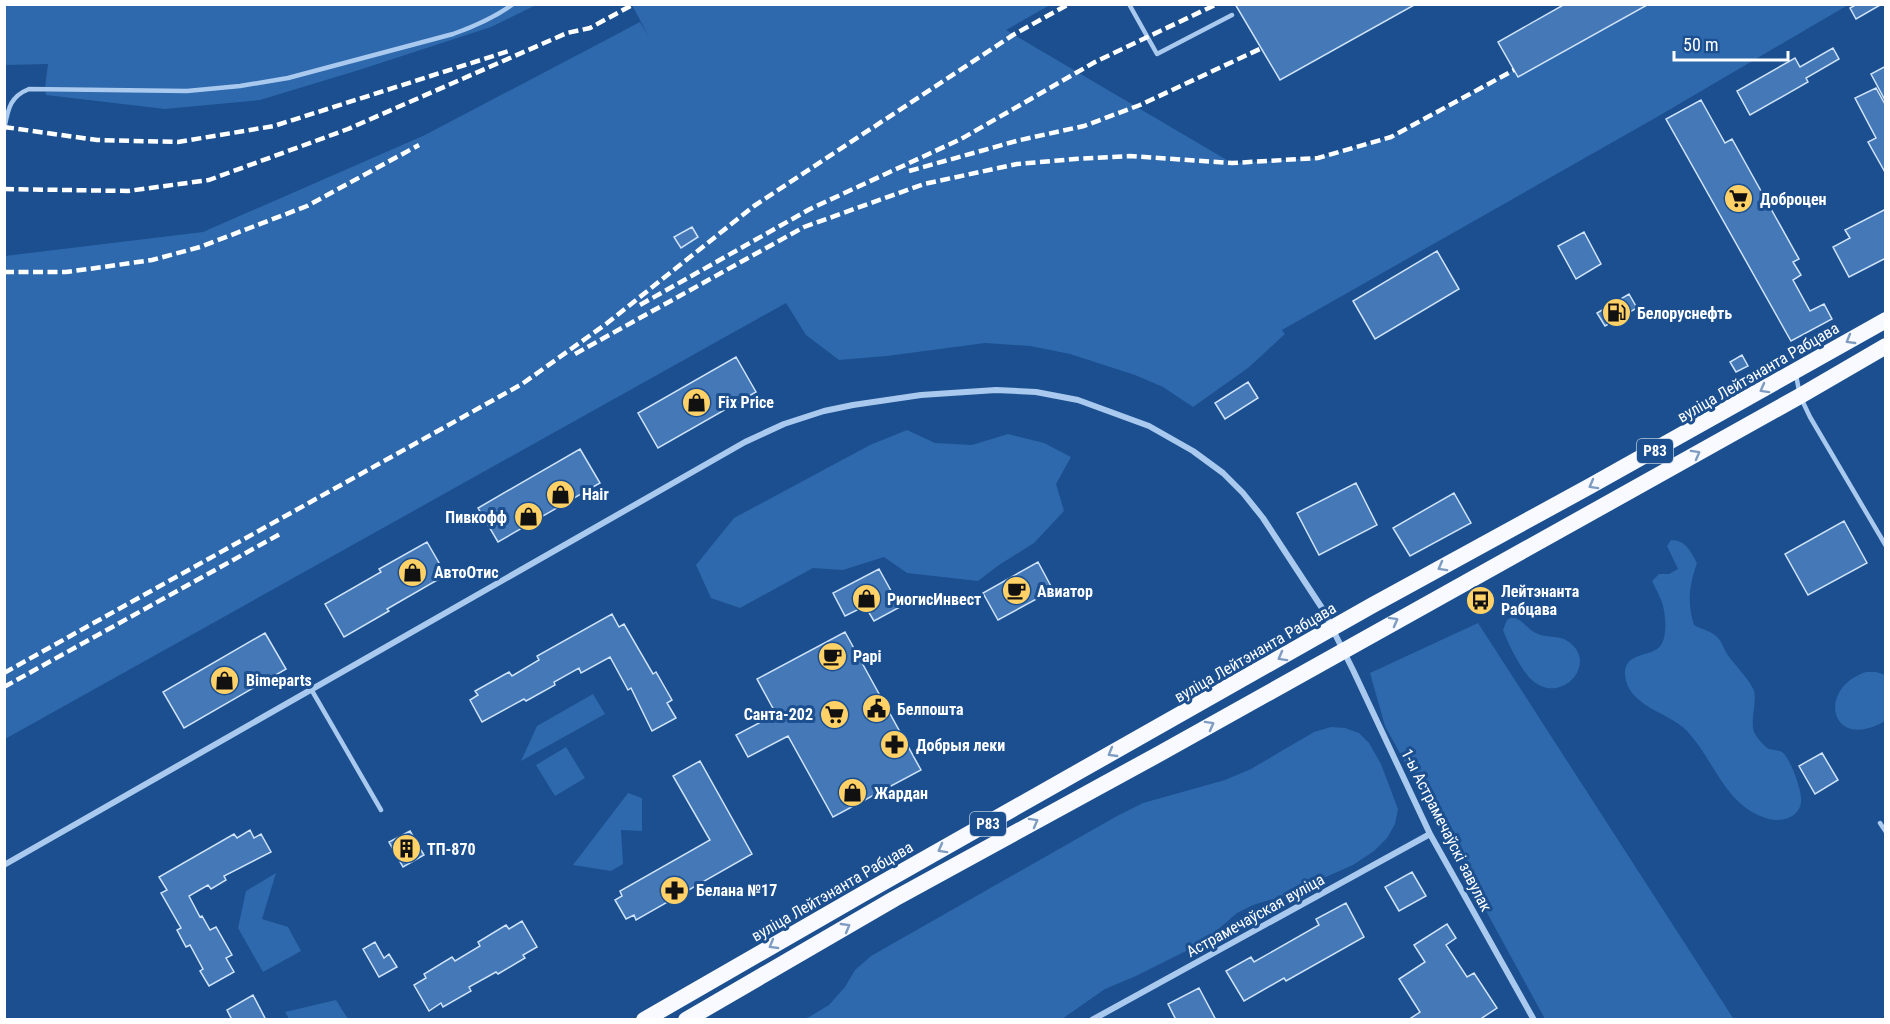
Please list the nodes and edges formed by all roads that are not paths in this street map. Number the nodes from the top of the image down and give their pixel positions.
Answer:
1 (513, 4) edge
2 (1129, 4) edge
3 (1232, 15) dead end
4 (4, 130) edge
5 (1886, 320) edge
6 (1886, 346) edge
7 (1795, 372) junction
8 (1800, 396) junction
9 (1886, 546) edge
10 (1333, 629) junction
11 (1343, 650) junction
12 (311, 689) junction
13 (381, 810) dead end
14 (1880, 823) dead end
15 (1886, 832) edge
16 (1430, 834) junction
17 (4, 865) edge
18 (644, 1020) edge
19 (686, 1020) edge
20 (1092, 1020) edge
21 (1534, 1020) edge

1 - 4 lane
2 - 3 lane
5 -> 7 highway, вуліца Лейтэнанта Рабцава / Р83
6 - 8 highway, Р83
7 - 8 lane
7 -> 10 highway, вуліца Лейтэнанта Рабцава / Р83
8 - 9 lane
11 -> 8 highway, Р83
10 - 11 street, 1-ы Астрамечаўскі завулак
10 - 12 street, 1-ы Астрамечаўскі завулак
10 -> 18 highway, вуліца Лейтэнанта Рабцава / Р83
11 - 16 street, 1-ы Астрамечаўскі завулак
19 -> 11 highway, Р83
12 - 13 lane
12 - 17 street, 1-ы Астрамечаўскі завулак
14 - 15 lane
16 - 20 street, Астрамечаўская вуліца
16 - 21 street, 1-ы Астрамечаўскі завулак

